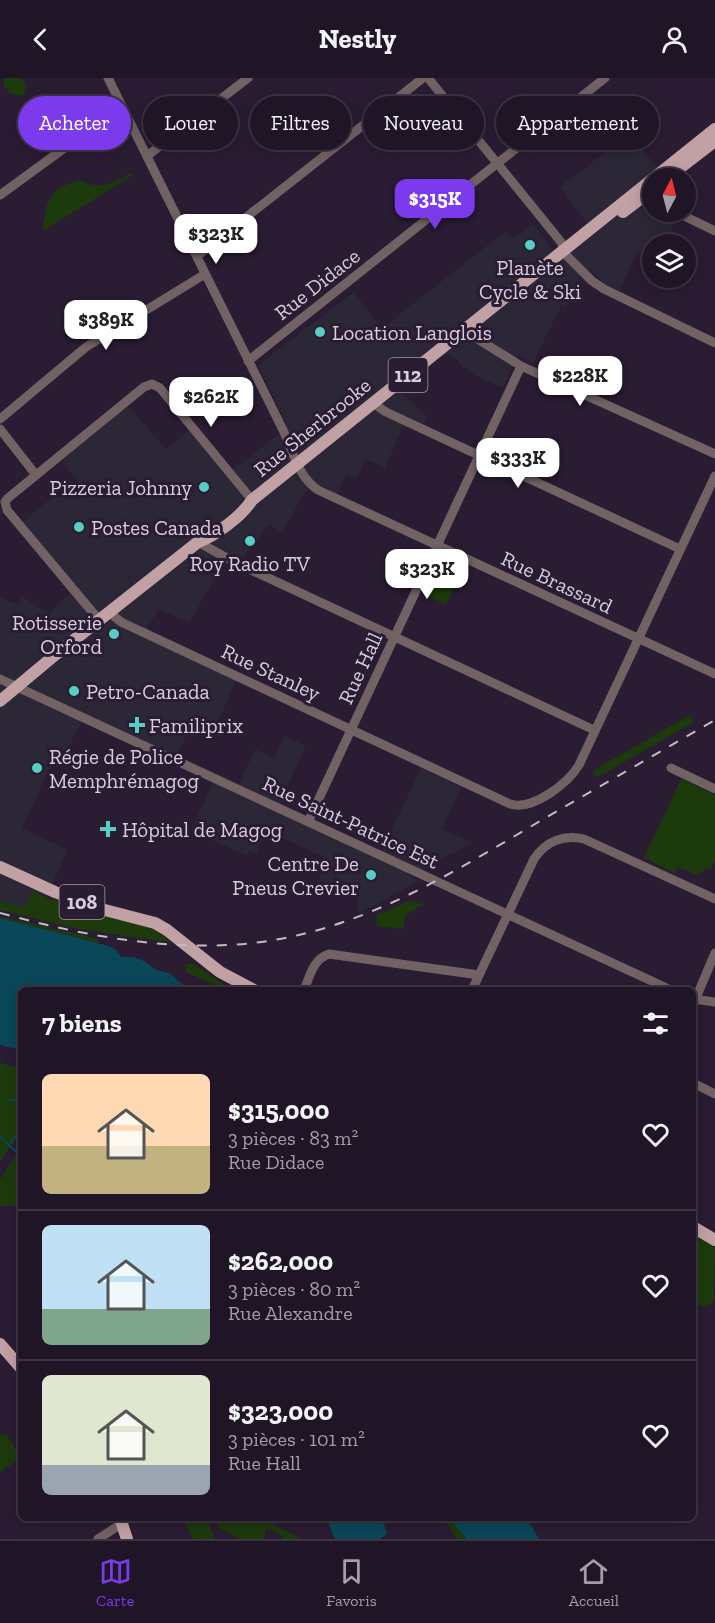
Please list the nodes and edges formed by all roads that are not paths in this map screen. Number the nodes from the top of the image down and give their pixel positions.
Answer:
1 (108, 78) edge
2 (248, 78) edge
3 (423, 78) edge
4 (428, 78) edge
5 (605, 78) edge
6 (117, 96) edge
7 (131, 124) edge
8 (715, 129) edge
9 (715, 141) edge
10 (62, 150) edge
11 (147, 156) junction
12 (496, 164) junction
13 (674, 168) edge
14 (680, 168) edge
15 (0, 195) edge
16 (642, 198) edge
17 (696, 222) edge
18 (715, 231) edge
19 (565, 250) junction
20 (196, 256) junction
21 (205, 274) junction
22 (465, 329) junction
23 (715, 343) edge
24 (249, 361) junction
25 (521, 366) junction
26 (373, 403) junction
27 (0, 419) edge
28 (0, 429) edge
29 (715, 454) edge
30 (479, 456) junction
31 (297, 464) junction
32 (36, 475) junction
33 (715, 476) edge
34 (252, 500) junction
35 (198, 542) junction
36 (438, 546) junction
37 (680, 549) junction
38 (110, 612) junction
39 (99, 620) junction
40 (395, 638) junction
41 (638, 639) junction
42 (715, 674) edge
43 (0, 680) edge
44 (17, 687) junction
45 (0, 701) edge
46 (351, 729) junction
47 (594, 730) junction
48 (671, 768) dead end
49 (715, 789) edge
50 (308, 822) junction
51 (0, 867) edge
52 (715, 899) edge
53 (508, 914) junction
54 (715, 953) edge
55 (480, 975) junction
56 (248, 987) edge
57 (305, 987) edge
58 (474, 987) edge
59 (665, 987) edge
60 (696, 996) edge
61 (696, 1001) edge
62 (715, 1002) edge
63 (696, 1084) edge
64 (715, 1094) edge
65 (696, 1229) edge
66 (715, 1240) edge
67 (0, 1344) edge
68 (18, 1365) edge
69 (117, 1521) edge
70 (118, 1521) edge
71 (98, 1539) edge
72 (127, 1539) edge

1 - 6 street, Rue Brassard
2 - 11 street
3 - 20 street
4 - 12 street
5 - 12 street, Rue Didace
7 - 11 street, Rue Brassard
8 - 13 main road, Rue Sherbrooke / 112
9 - 14 main road
10 - 15 street
11 - 20 street, Rue Brassard
12 - 19 street
12 - 24 street, Rue Didace
16 - 19 main road, Rue Sherbrooke / 112
17 - 18 street
19 - 22 main road, Rue Sherbrooke / 112
19 - 23 street
20 - 21 street, Rue Brassard
21 - 24 street, Rue Brassard
21 - 27 street
22 - 25 street
22 - 26 main road, Rue Sherbrooke / 112
24 - 31 street, Rue Brassard
25 - 29 street
25 - 30 street, Rue Hall
26 - 30 street
26 - 31 main road, Rue Sherbrooke / 112
28 - 32 street
30 - 36 street, Rue Hall
30 - 37 street
31 - 34 main road, Rue Sherbrooke / 112
31 - 36 street, Rue Brassard
32 - 34 street
32 - 39 street
33 - 37 street
34 - 35 main road, Rue Sherbrooke / 112
35 - 38 main road, Rue Sherbrooke / 112
35 - 40 street
36 - 40 street, Rue Hall
36 - 41 street, Rue Brassard
37 - 41 street
38 - 39 main road, Rue Sherbrooke / 112
38 - 46 street, Rue Stanley
39 - 44 main road, Rue Sherbrooke / 112
40 - 46 street, Rue Hall
40 - 47 street
41 - 42 street, Rue Brassard
41 - 47 street
43 - 44 street, Rue Saint-Patrice Est
44 - 45 main road, Rue Sherbrooke / 112
44 - 50 street, Rue Saint-Patrice Est
46 - 47 street, Rue Stanley
46 - 50 street, Rue Hall
48 - 49 street
50 - 53 street, Rue Saint-Patrice Est
51 - 56 main road, 108
52 - 53 street
53 - 55 street
53 - 59 street, Rue Saint-Patrice Est
54 - 60 street
55 - 57 street
55 - 58 street
61 - 62 street
63 - 64 street
65 - 66 main road
67 - 68 main road
69 - 71 street
70 - 72 main road

